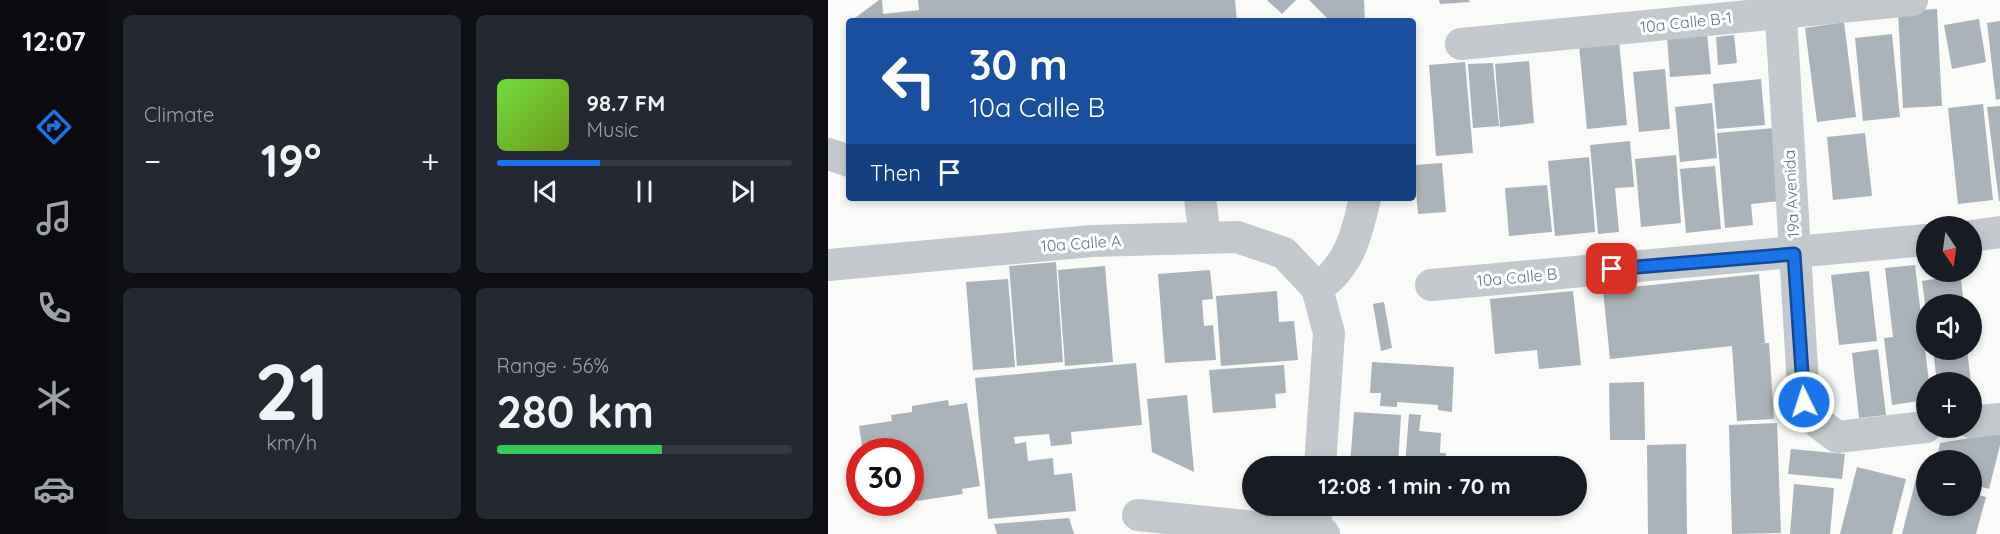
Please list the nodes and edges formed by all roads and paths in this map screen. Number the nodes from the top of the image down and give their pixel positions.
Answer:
1 (1912, 0) edge
2 (1780, 6) edge
3 (1461, 44) dead end
4 (828, 154) edge
5 (846, 160) edge
6 (1200, 201) edge
7 (1364, 201) edge
8 (2000, 232) edge
9 (1982, 234) edge
10 (1205, 238) junction
11 (1916, 241) edge
12 (1794, 254) junction
13 (828, 264) edge
14 (1431, 285) dead end
15 (1317, 288) junction
16 (2000, 419) edge
17 (1982, 421) edge
18 (1916, 428) edge
19 (1321, 456) edge
20 (1138, 515) dead end
21 (1317, 527) edge

1 - 2 street, 10a Calle B-1
2 - 3 street, 10a Calle B-1
2 - 12 street, 19a Avenida
4 - 5 street
6 - 10 street
7 - 15 street
8 - 9 street
10 - 13 street, 10a Calle A
10 - 15 street, 10a Calle A
11 - 12 street, 10a Calle B
12 - 14 street, 10a Calle B
12 - 18 street, 19a Avenida
15 - 19 street
16 - 17 street
20 - 21 street

